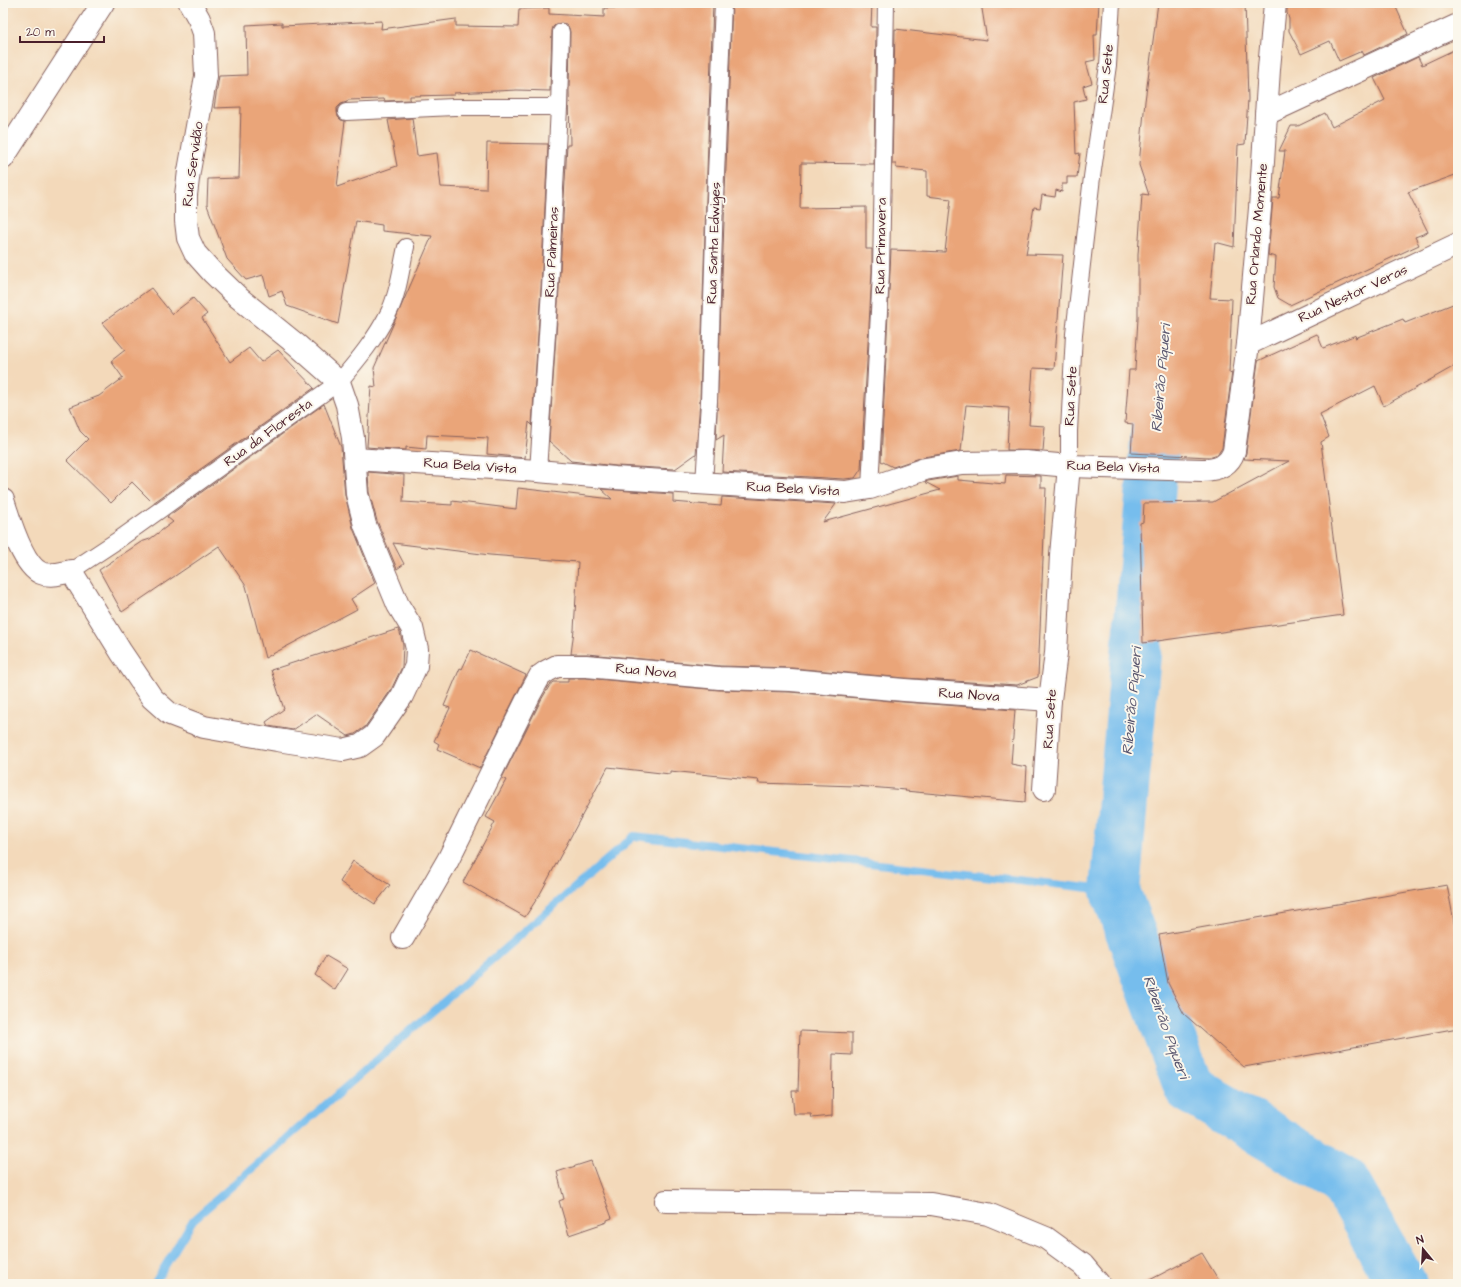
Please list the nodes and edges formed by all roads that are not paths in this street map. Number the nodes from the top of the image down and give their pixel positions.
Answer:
1 (103, 3) edge
2 (190, 3) edge
3 (723, 3) edge
4 (886, 3) edge
5 (1112, 3) edge
6 (1275, 3) edge
7 (1458, 25) edge
8 (561, 32) dead end
9 (559, 107) junction
10 (346, 112) dead end
11 (1266, 114) junction
12 (3, 158) edge
13 (1458, 244) edge
14 (406, 247) dead end
15 (1248, 344) junction
16 (340, 382) junction
17 (355, 459) junction
18 (1228, 463) joint
19 (1069, 466) junction
20 (538, 471) junction
21 (704, 484) junction
22 (870, 488) junction
23 (3, 500) edge
24 (71, 571) junction
25 (1050, 700) junction
26 (1044, 790) dead end
27 (403, 938) dead end
28 (666, 1201) dead end
29 (1099, 1284) edge

1 - 12 street
2 - 16 street, Rua Servidão
3 - 21 lane, Rua Santa Edwiges
4 - 22 lane, Rua Primavera
5 - 19 lane, Rua Sete
6 - 11 street, Rua Orlando Momente
7 - 11 street
8 - 9 lane, Rua Palmeiras
9 - 10 lane
9 - 20 lane, Rua Palmeiras
11 - 15 street, Rua Orlando Momente
13 - 15 street, Rua Nestor Veras
14 - 16 lane, Rua da Floresta
15 - 18 street, Rua Orlando Momente
16 - 17 street
16 - 24 lane, Rua da Floresta
17 - 20 street, Rua Bela Vista
17 - 24 street
18 - 19 street, Rua Bela Vista
19 - 22 street, Rua Bela Vista
19 - 25 street, Rua Sete
20 - 21 street, Rua Bela Vista
21 - 22 street, Rua Bela Vista
23 - 24 street
25 - 26 street, Rua Sete
25 - 27 street, Rua Nova
28 - 29 street

